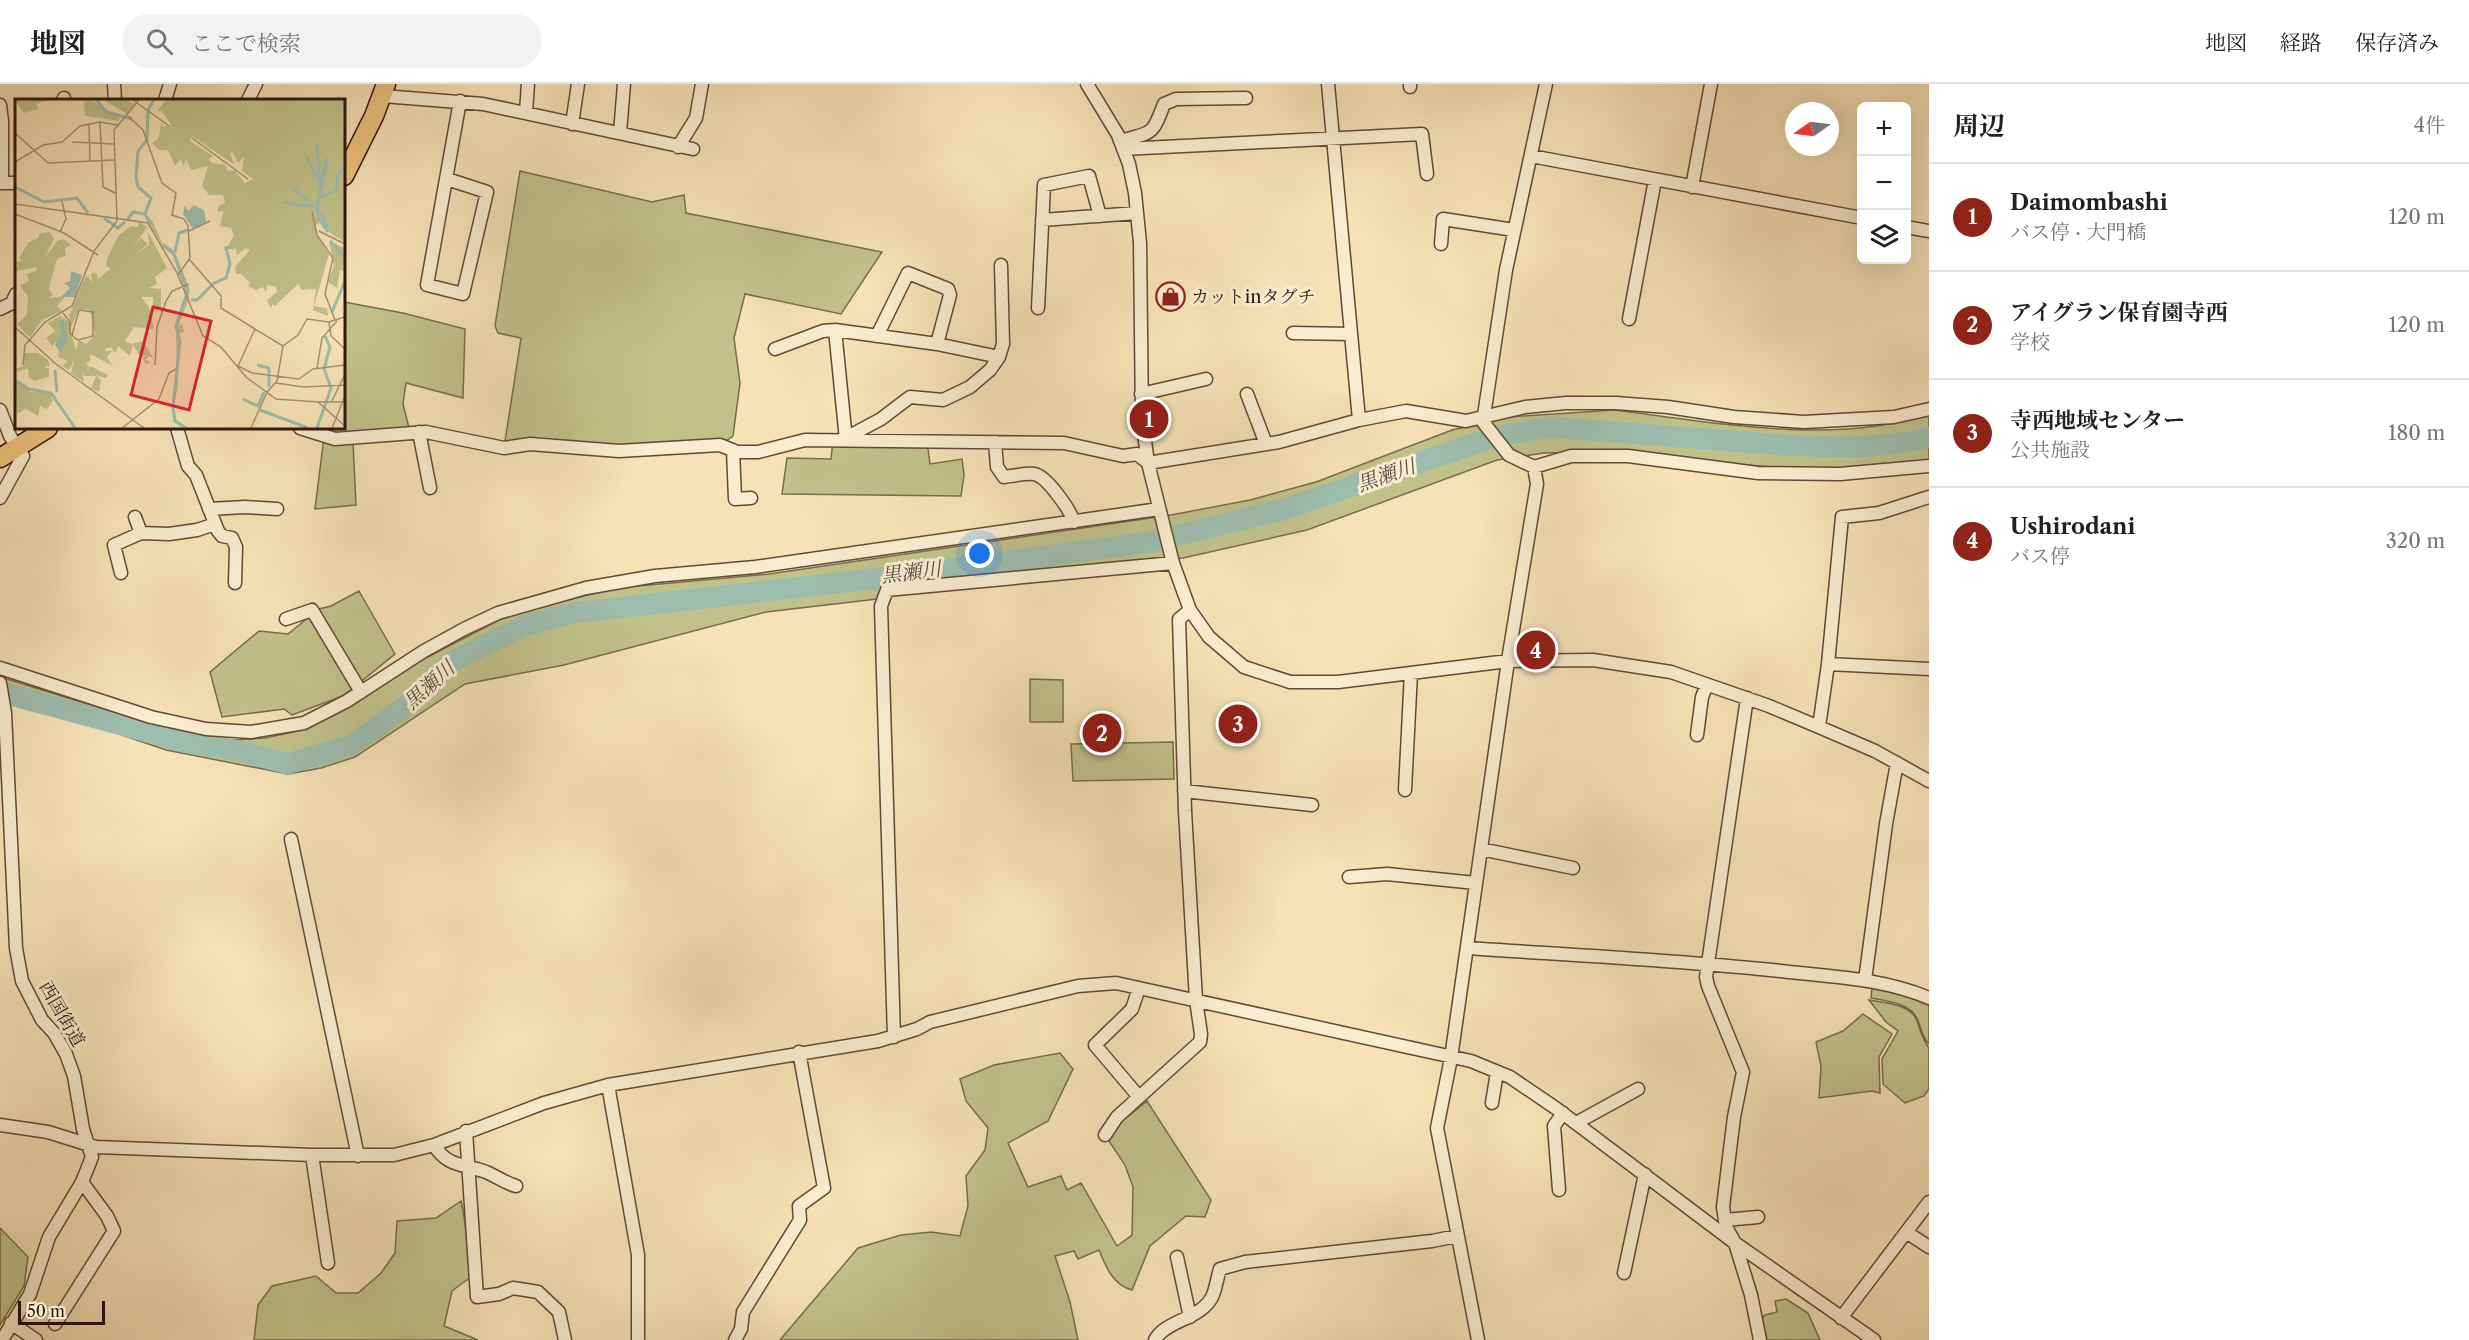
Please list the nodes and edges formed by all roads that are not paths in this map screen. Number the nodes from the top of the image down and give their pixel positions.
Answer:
1 (114, 84) edge
2 (170, 84) edge
3 (256, 84) edge
4 (528, 84) edge
5 (578, 84) edge
6 (624, 84) edge
7 (702, 84) edge
8 (1088, 84) edge
9 (1328, 84) edge
10 (1546, 84) edge
11 (1711, 84) edge
12 (384, 90) edge
13 (1246, 98) dead end
14 (115, 99) edge
15 (165, 99) edge
16 (248, 99) edge
17 (460, 101) junction
18 (0, 105) edge
19 (526, 112) junction
20 (572, 124) junction
21 (620, 133) junction
22 (1334, 140) junction
23 (1122, 145) junction
24 (678, 147) junction
25 (1, 148) edge
26 (693, 149) dead end
27 (1531, 156) junction
28 (345, 174) edge
29 (1427, 174) dead end
30 (447, 179) junction
31 (1655, 180) junction
32 (15, 183) edge
33 (1692, 187) junction
34 (1137, 213) junction
35 (1100, 216) junction
36 (1857, 217) edge
37 (1042, 220) junction
38 (1911, 228) edge
39 (1515, 230) junction
40 (1929, 231) edge
41 (1441, 244) dead end
42 (1001, 265) dead end
43 (15, 296) edge
44 (1038, 308) dead end
45 (0, 309) edge
46 (1629, 319) dead end
47 (835, 330) junction
48 (1293, 333) dead end
49 (1351, 334) junction
50 (877, 336) junction
51 (937, 344) junction
52 (775, 349) dead end
53 (999, 357) junction
54 (1206, 379) dead end
55 (1141, 394) junction
56 (1247, 394) dead end
57 (1929, 409) edge
58 (0, 410) edge
59 (1484, 419) junction
60 (1359, 420) junction
61 (46, 429) edge
62 (177, 429) edge
63 (303, 429) edge
64 (419, 432) junction
65 (846, 440) junction
66 (995, 442) junction
67 (1266, 444) junction
68 (18, 446) junction
69 (733, 450) junction
70 (0, 458) edge
71 (1148, 463) junction
72 (1929, 466) edge
73 (1534, 467) junction
74 (430, 488) dead end
75 (1929, 496) edge
76 (0, 498) edge
77 (751, 498) dead end
78 (277, 508) dead end
79 (209, 509) junction
80 (1160, 512) junction
81 (135, 517) dead end
82 (1074, 522) junction
83 (215, 524) junction
84 (141, 533) junction
85 (1172, 560) junction
86 (121, 573) dead end
87 (235, 583) dead end
88 (1190, 610) junction
89 (286, 619) dead end
90 (1508, 661) junction
91 (1828, 664) junction
92 (0, 668) edge
93 (1929, 669) edge
94 (1411, 673) junction
95 (0, 683) edge
96 (1707, 685) junction
97 (361, 692) junction
98 (1747, 698) junction
99 (3, 710) edge
100 (1819, 727) junction
101 (1696, 735) dead end
102 (1897, 763) junction
103 (1929, 781) edge
104 (1405, 790) dead end
105 (1184, 791) junction
106 (1312, 805) dead end
107 (291, 839) dead end
108 (1481, 849) junction
109 (1573, 868) dead end
110 (1348, 877) dead end
111 (1476, 884) junction
112 (1467, 948) junction
113 (1709, 963) junction
114 (1865, 980) junction
115 (1139, 988) junction
116 (1929, 998) edge
117 (1196, 1000) junction
118 (894, 1037) junction
119 (799, 1052) junction
120 (1451, 1058) junction
121 (1497, 1072) junction
122 (609, 1085) junction
123 (1638, 1089) dead end
124 (1139, 1097) junction
125 (1492, 1102) dead end
126 (1563, 1113) junction
127 (1576, 1123) junction
128 (0, 1125) edge
129 (466, 1131) junction
130 (1105, 1135) dead end
131 (88, 1145) junction
132 (434, 1145) junction
133 (312, 1155) junction
134 (358, 1156) junction
135 (469, 1168) junction
136 (1645, 1174) junction
137 (82, 1182) junction
138 (516, 1186) dead end
139 (1559, 1190) dead end
140 (1929, 1202) edge
141 (1758, 1217) dead end
142 (1725, 1221) junction
143 (1906, 1232) junction
144 (1457, 1236) junction
145 (1735, 1243) junction
146 (1929, 1247) edge
147 (1177, 1257) dead end
148 (328, 1263) dead end
149 (1624, 1273) dead end
150 (1190, 1317) junction
151 (1842, 1318) junction
152 (11, 1323) junction
153 (55, 1324) dead end
154 (2, 1340) edge
155 (36, 1340) edge
156 (566, 1340) edge
157 (638, 1340) edge
158 (735, 1340) edge
159 (1155, 1340) edge
160 (1478, 1340) edge
161 (1760, 1340) edge
162 (1874, 1340) edge

1 - 14 street
2 - 15 street
3 - 16 street
4 - 19 street
5 - 20 street
6 - 21 street
7 - 24 street
8 - 23 street
9 - 22 street
10 - 27 street
11 - 33 street
12 - 17 street
12 - 28 highway
13 - 23 street
17 - 19 street
17 - 30 street
18 - 25 street
19 - 20 street
20 - 21 street
21 - 24 street
22 - 23 street
22 - 29 street
22 - 49 street
23 - 34 street
24 - 26 street
25 - 32 street
27 - 31 street
27 - 39 street
30 - 30 street
31 - 33 street
31 - 46 street
33 - 36 street
34 - 35 street
34 - 55 street
35 - 37 street
35 - 37 street
37 - 44 street
38 - 40 street
39 - 41 street
39 - 59 street
42 - 53 street
43 - 45 street
47 - 50 street
47 - 52 street
47 - 65 street
48 - 49 street
49 - 60 street
50 - 51 street
50 - 51 street
51 - 53 street
53 - 65 street
54 - 55 street
55 - 71 street
56 - 67 street
57 - 59 street
58 - 68 street
59 - 60 street
59 - 73 street
60 - 67 street
61 - 68 highway
62 - 79 street
63 - 64 street
64 - 69 street
64 - 74 street
65 - 66 street
65 - 69 street
66 - 71 street
66 - 82 street
67 - 71 street
68 - 70 highway
68 - 76 street
69 - 77 street
71 - 80 street
72 - 73 street
73 - 90 street
75 - 91 street
78 - 79 street
79 - 83 street
80 - 82 street
80 - 85 street
81 - 84 street
82 - 97 street
83 - 84 street
83 - 87 street
84 - 86 street
85 - 88 street
85 - 118 street
88 - 94 street
88 - 105 street
89 - 97 street
90 - 94 street
90 - 96 street
90 - 108 street
91 - 93 street
91 - 100 street
92 - 97 street
94 - 104 street
95 - 99 street, 西国街道
96 - 98 street
96 - 101 street
98 - 100 street
98 - 113 street
99 - 131 street, 西国街道
100 - 102 street
102 - 103 street
102 - 114 street
105 - 106 street
105 - 117 street
107 - 134 street
108 - 109 street
108 - 111 street
110 - 111 street
111 - 112 street
112 - 113 street
112 - 120 street
113 - 114 street
113 - 142 street
114 - 116 street
115 - 117 street
115 - 118 street
115 - 124 street
117 - 120 street
117 - 124 street
118 - 119 street
119 - 122 street
119 - 158 street
120 - 121 street
120 - 144 street
121 - 125 street
121 - 126 street
122 - 129 street
122 - 157 street
123 - 127 street
124 - 130 street
126 - 127 street
126 - 139 street
127 - 136 street
128 - 131 street
129 - 132 street
129 - 135 street
131 - 133 street
131 - 137 street, 西国街道
132 - 134 street
132 - 135 street
133 - 134 street
133 - 148 street
135 - 138 street
135 - 156 street
136 - 145 street
136 - 149 street
137 - 152 street, 西国街道
137 - 153 street
140 - 143 street
141 - 142 street
142 - 145 street
143 - 146 street
143 - 151 street
144 - 150 street
144 - 160 street
145 - 151 street
145 - 161 street
147 - 150 street
150 - 159 street
151 - 162 street
152 - 154 street, 西国街道
152 - 155 street

